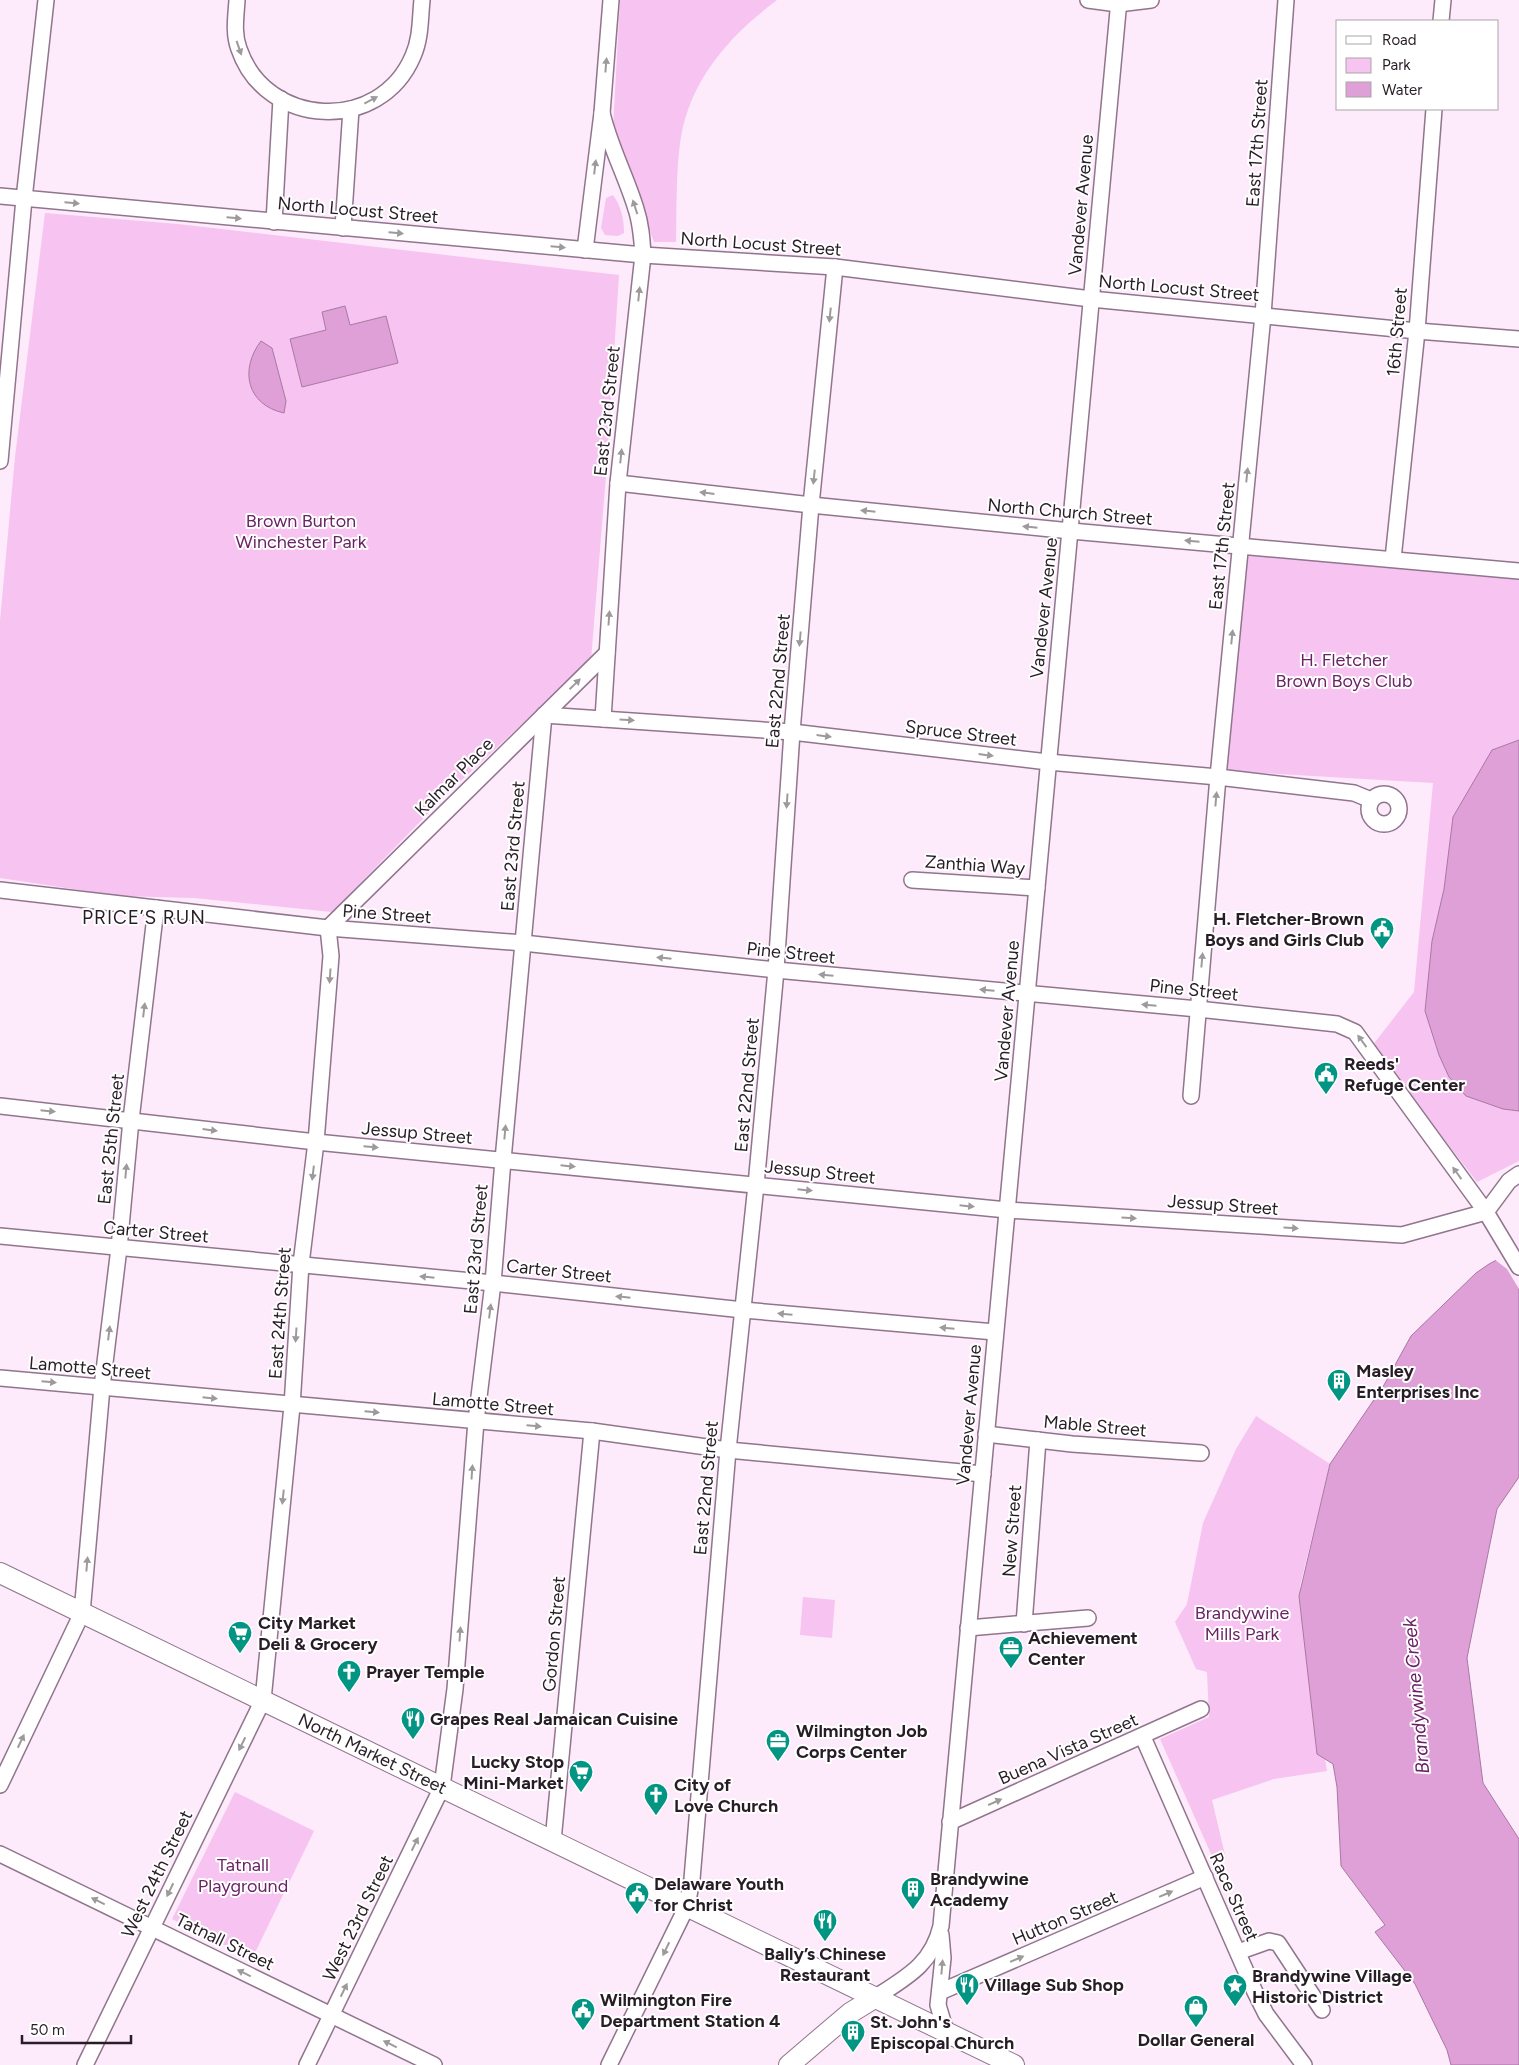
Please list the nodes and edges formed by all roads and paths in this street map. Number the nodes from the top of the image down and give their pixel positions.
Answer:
1 (46, 0) edge
2 (236, 0) edge
3 (422, 0) edge
4 (611, 0) edge
5 (1088, 0) edge
6 (1151, 0) edge
7 (1286, 0) edge
8 (1443, 0) edge
9 (1119, 2) edge
10 (1441, 20) edge
11 (281, 99) junction
12 (351, 109) junction
13 (1434, 110) edge
14 (602, 114) junction
15 (0, 196) edge
16 (24, 199) junction
17 (274, 222) junction
18 (343, 228) junction
19 (585, 250) junction
20 (643, 255) junction
21 (835, 267) junction
22 (1091, 299) junction
23 (1263, 315) junction
24 (1417, 331) junction
25 (1519, 339) edge
26 (2, 408) edge
27 (0, 453) edge
28 (618, 483) junction
29 (811, 505) junction
30 (1071, 531) junction
31 (1240, 546) junction
32 (1392, 559) junction
33 (1519, 571) edge
34 (607, 653) junction
35 (544, 715) junction
36 (603, 719) junction
37 (792, 732) junction
38 (1048, 762) junction
39 (1218, 777) junction
40 (1371, 800) dead end
41 (912, 880) dead end
42 (1036, 888) junction
43 (0, 890) edge
44 (156, 908) junction
45 (328, 928) junction
46 (523, 943) junction
47 (776, 970) junction
48 (1027, 994) junction
49 (1198, 1009) junction
50 (1191, 1096) dead end
51 (0, 1106) edge
52 (131, 1120) junction
53 (316, 1142) junction
54 (503, 1160) junction
55 (1519, 1174) edge
56 (756, 1184) junction
57 (1007, 1210) junction
58 (1486, 1212) junction
59 (0, 1236) edge
60 (119, 1248) junction
61 (301, 1264) junction
62 (1519, 1267) edge
63 (493, 1283) junction
64 (743, 1310) junction
65 (995, 1332) junction
66 (0, 1378) edge
67 (102, 1387) junction
68 (292, 1406) junction
69 (476, 1422) junction
70 (592, 1431) junction
71 (986, 1434) junction
72 (1038, 1440) junction
73 (728, 1450) junction
74 (1201, 1453) dead end
75 (983, 1474) junction
76 (0, 1573) edge
77 (82, 1613) junction
78 (1088, 1618) dead end
79 (1024, 1624) junction
80 (968, 1628) junction
81 (263, 1700) junction
82 (1200, 1709) dead end
83 (1143, 1736) junction
84 (0, 1786) edge
85 (442, 1787) junction
86 (950, 1822) junction
87 (553, 1841) junction
88 (0, 1854) edge
89 (1205, 1877) junction
90 (687, 1906) junction
91 (941, 1926) junction
92 (152, 1928) junction
93 (1238, 1952) junction
94 (940, 1992) junction
95 (876, 1997) junction
96 (1322, 2010) dead end
97 (332, 2015) junction
98 (946, 2032) junction
99 (428, 2064) edge
100 (85, 2065) edge
101 (307, 2065) edge
102 (609, 2065) edge
103 (789, 2065) edge
104 (1014, 2065) edge
105 (1304, 2065) edge

1 - 16 street
2 -> 11 street
12 -> 3 street
14 -> 4 street, East 23rd Street
5 - 9 street
6 - 9 street
7 - 23 street, East 17th Street
8 - 10 street
9 - 22 street, Vandever Avenue
11 - 12 street
11 - 17 street
12 - 18 street
13 - 24 street, 16th Street
19 -> 14 street, East 23rd Street
20 -> 14 street, East 23rd Street
15 - 16 street, North Locust Street
16 -> 17 street, North Locust Street
16 - 26 street
17 - 18 street, North Locust Street
18 -> 19 street, North Locust Street
19 - 20 street, North Locust Street
20 - 21 street, North Locust Street
28 -> 20 street, East 23rd Street
21 - 22 street, North Locust Street
21 -> 29 street, East 22nd Street
22 - 23 street, North Locust Street
22 - 30 street, Vandever Avenue
23 - 24 street, North Locust Street
31 -> 23 street, East 17th Street
24 - 25 street, North Locust Street
24 - 32 street, 16th Street
26 - 27 street
29 -> 28 street, North Church Street
34 -> 28 street, East 23rd Street
30 -> 29 street, North Church Street
29 -> 37 street, East 22nd Street
31 -> 30 street, North Church Street
30 - 38 street, Vandever Avenue
31 - 32 street, North Church Street
39 -> 31 street, East 17th Street
32 - 33 street, North Church Street
35 -> 34 street, Kalmar Place
34 - 36 street, East 23rd Street
35 - 36 street, Spruce Street
35 - 45 street, Kalmar Place
35 - 46 street, East 23rd Street
36 -> 37 street, Spruce Street
37 -> 38 street, Spruce Street
37 -> 47 street, East 22nd Street
38 - 39 street, Spruce Street
38 - 42 street, Vandever Avenue
39 - 40 street, Spruce Street
49 -> 39 street, East 17th Street
41 - 42 street, Zanthia Way
42 - 48 street, Vandever Avenue
43 - 44 street, Pine Street
44 - 45 street, Pine Street
52 -> 44 street, East 25th Street
45 - 46 street, Pine Street
45 -> 53 street, East 24th Street
47 -> 46 street, Pine Street
54 -> 46 street, East 23rd Street
48 -> 47 street, Pine Street
47 - 56 street, East 22nd Street
49 -> 48 street, Pine Street
48 - 57 street, Vandever Avenue
49 - 50 street, East 17th Street
58 -> 49 street, Pine Street
51 -> 52 street, Jessup Street
52 -> 53 street, Jessup Street
60 -> 52 street, East 25th Street
53 -> 54 street, Jessup Street
53 -> 61 street, East 24th Street
54 -> 56 street, Jessup Street
54 - 63 street, East 23rd Street
55 - 58 street
56 -> 57 street, Jessup Street
56 - 64 street, East 22nd Street
57 -> 58 street, Jessup Street
57 - 65 street, Vandever Avenue
58 - 62 street, Pine Street
59 - 60 street, Carter Street
60 - 61 street, Carter Street
67 -> 60 street, East 25th Street
63 -> 61 street, Carter Street
61 -> 68 street, East 24th Street
64 -> 63 street, Carter Street
69 -> 63 street, East 23rd Street
65 -> 64 street, Carter Street
64 - 73 street, East 22nd Street
65 - 71 street, Vandever Avenue
66 -> 67 street, Lamotte Street
67 -> 68 street, Lamotte Street
77 -> 67 street, East 25th Street
68 -> 69 street, Lamotte Street
68 -> 81 street, East 24th Street
69 -> 70 street, Lamotte Street
85 -> 69 street, East 23rd Street
70 - 73 street, Lamotte Street
70 - 87 street, Gordon Street
71 - 72 street, Mable Street
71 - 75 street, Vandever Avenue
72 - 74 street, Mable Street
72 - 79 street, New Street
73 - 75 street, Lamotte Street
73 - 90 street, East 22nd Street
75 - 80 street, Vandever Avenue
76 - 77 main road, North Market Street
77 - 81 main road, North Market Street
84 -> 77 street
78 - 79 street
79 - 80 street
80 - 86 street, Vandever Avenue
81 - 85 main road, North Market Street
81 -> 92 street, West 24th Street
82 - 83 street, Buena Vista Street
86 -> 83 street, Buena Vista Street
83 - 89 street, Race Street
85 - 87 main road, North Market Street
97 -> 85 street, West 23rd Street
86 - 91 street, Vandever Avenue
87 - 90 main road, North Market Street
92 -> 88 street, Tatnall Street
89 - 93 street, Race Street
94 -> 89 street, Hutton Street
90 - 95 main road, North Market Street
90 -> 102 street, East 22nd Street
94 -> 91 street
91 - 95 street, Vandever Avenue
97 -> 92 street, Tatnall Street
92 - 100 street, West 24th Street
93 - 96 street
93 - 105 street, Race Street
94 - 98 street
95 - 98 main road, North Market Street
95 - 103 main road
99 -> 97 street, Tatnall Street
97 - 101 street, West 23rd Street
98 - 104 main road, North Market Street

